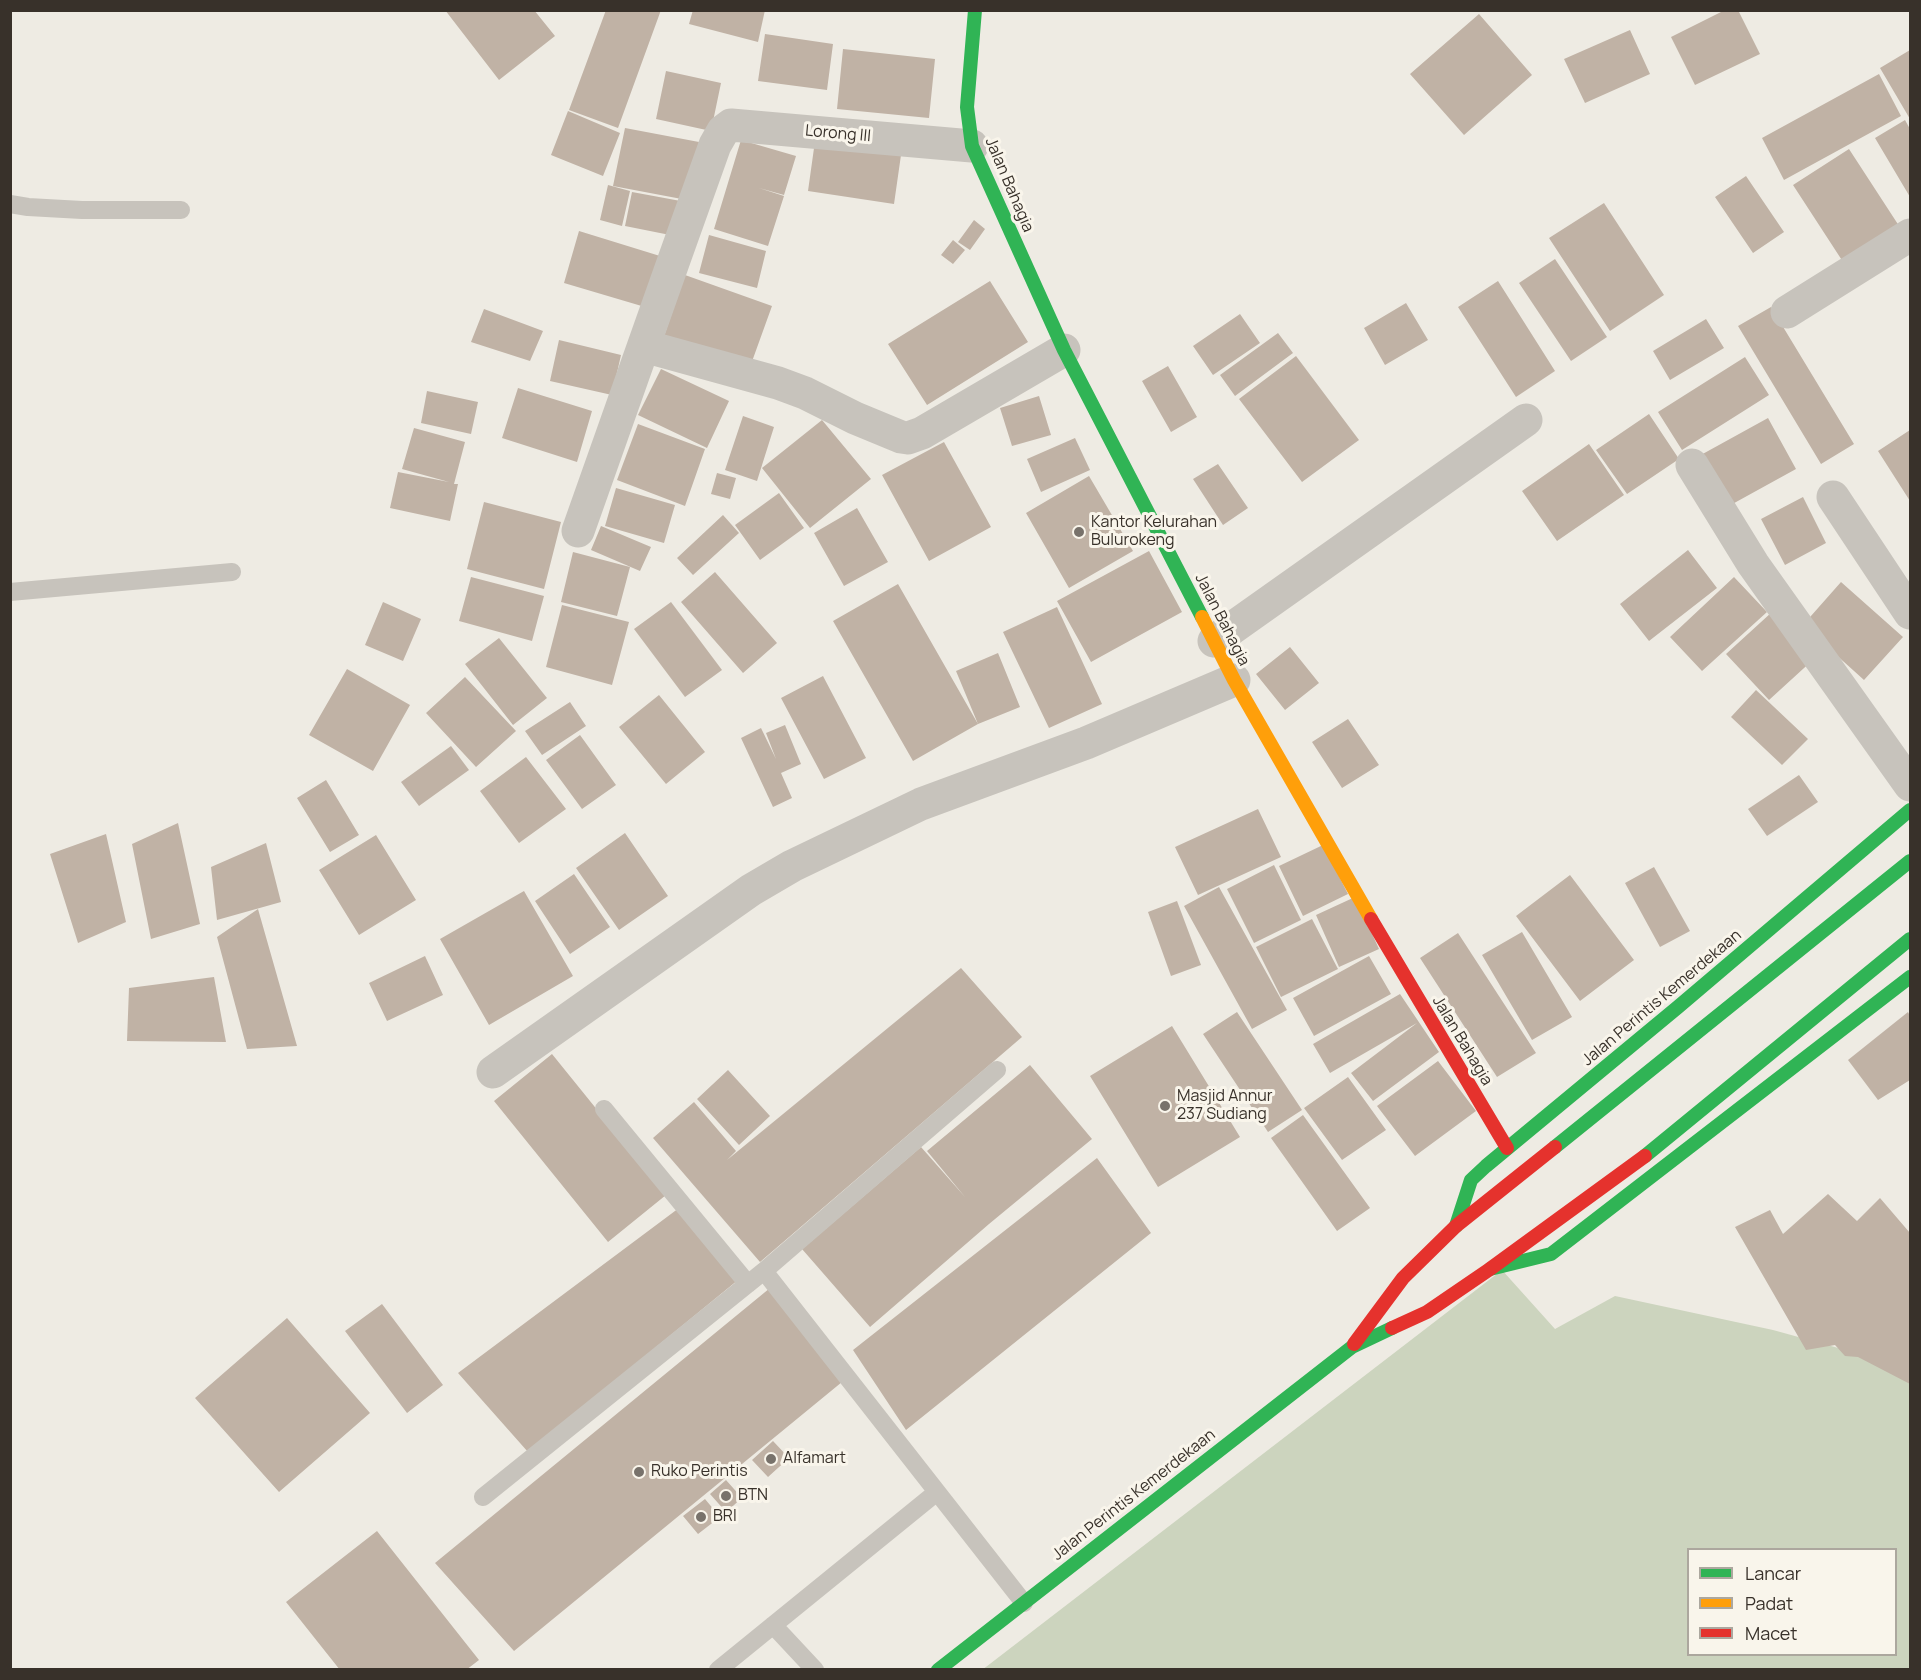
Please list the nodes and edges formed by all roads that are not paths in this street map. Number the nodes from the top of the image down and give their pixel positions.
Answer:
1 (975, 10) edge
2 (972, 146) junction
3 (10, 204) edge
4 (181, 210) dead end
5 (1911, 235) edge
6 (1787, 312) dead end
7 (644, 346) junction
8 (1064, 350) junction
9 (1526, 420) dead end
10 (1692, 465) dead end
11 (1833, 497) dead end
12 (578, 531) dead end
13 (232, 572) dead end
14 (10, 592) edge
15 (1911, 613) edge
16 (1215, 641) junction
17 (1234, 680) junction
18 (1911, 785) edge
19 (1911, 810) edge
20 (1911, 861) edge
21 (1911, 939) edge
22 (1911, 977) edge
23 (997, 1070) dead end
24 (494, 1072) dead end
25 (604, 1109) dead end
26 (1507, 1148) junction
27 (1456, 1226) junction
28 (1490, 1269) junction
29 (764, 1270) junction
30 (748, 1284) junction
31 (1352, 1347) junction
32 (937, 1492) junction
33 (483, 1497) dead end
34 (1024, 1603) junction
35 (773, 1625) junction
36 (718, 1670) edge
37 (815, 1670) edge
38 (938, 1670) edge

1 - 2 main road, Jalan Bahagia
2 - 7 street, Lorong lll
2 - 8 main road, Jalan Bahagia
3 - 4 lane
5 - 6 street
7 - 8 street
7 - 12 street
8 - 16 main road, Jalan Bahagia
9 - 16 street
10 - 18 street
11 - 15 street
13 - 14 lane
16 - 17 main road, Jalan Bahagia
17 - 24 street
17 - 26 main road, Jalan Bahagia
19 - 26 main road, Jalan Perintis Kemerdekaan
20 - 27 main road, Jalan Perintis Kemerdekaan
21 - 28 main road, Jalan Perintis Kemerdekaan
22 - 28 main road, Jalan Perintis Kemerdekaan
23 - 29 lane
25 - 30 lane
26 - 27 main road, Jalan Perintis Kemerdekaan
27 - 31 main road, Jalan Perintis Kemerdekaan
28 - 31 main road, Jalan Perintis Kemerdekaan
29 - 30 lane
29 - 32 lane
30 - 33 lane
31 - 34 main road, Jalan Perintis Kemerdekaan
32 - 34 lane
32 - 35 lane
34 - 38 main road, Jalan Perintis Kemerdekaan
35 - 36 lane
35 - 37 lane

